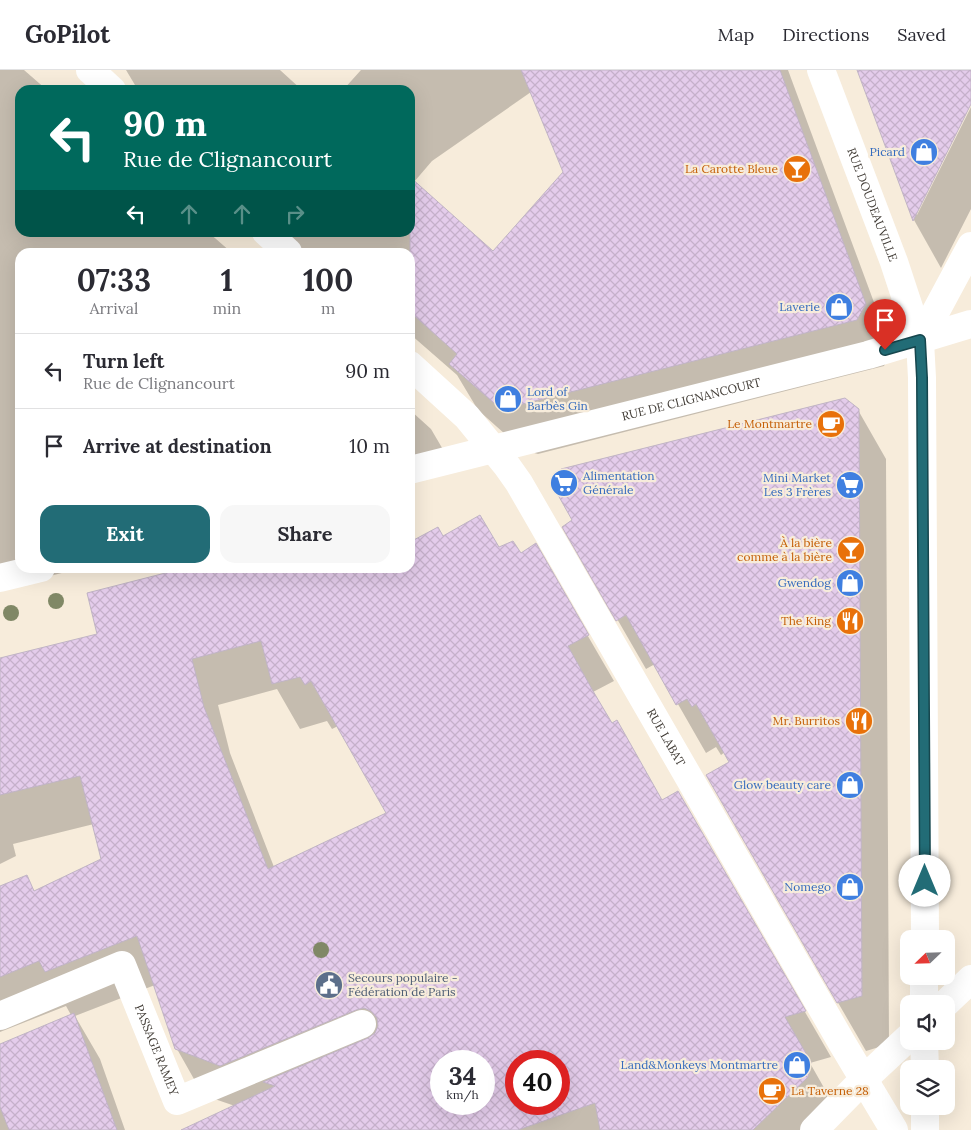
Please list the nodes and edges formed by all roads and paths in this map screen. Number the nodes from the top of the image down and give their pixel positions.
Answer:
1 (90, 70) edge
2 (821, 70) edge
3 (106, 85) edge
4 (272, 237) edge
5 (971, 246) edge
6 (284, 248) edge
7 (971, 324) edge
8 (920, 340) junction
9 (415, 370) edge
10 (494, 450) junction
11 (415, 469) edge
12 (20, 573) edge
13 (0, 578) edge
14 (925, 930) edge
15 (971, 979) edge
16 (954, 995) edge
17 (0, 1016) edge
18 (362, 1024) dead end
19 (900, 1045) edge
20 (864, 1079) junction
21 (925, 1115) edge
22 (814, 1130) edge
23 (894, 1130) edge
24 (925, 1130) edge

1 - 3 street
2 - 8 street, RUE DOUDEAUVILLE
4 - 6 street
5 - 8 street
7 - 8 street, RUE DE CLIGNANCOURT
8 - 10 street, RUE DE CLIGNANCOURT
8 - 14 street, RUE DOUDEAUVILLE
9 - 10 street, RUE LABAT
10 - 11 street, RUE DE CLIGNANCOURT
10 - 20 street, RUE LABAT
12 - 13 street
15 - 16 street
17 - 18 street, PASSAGE RAMEY
19 - 20 street
20 - 22 street
20 - 23 street, RUE LABAT
21 - 24 street

